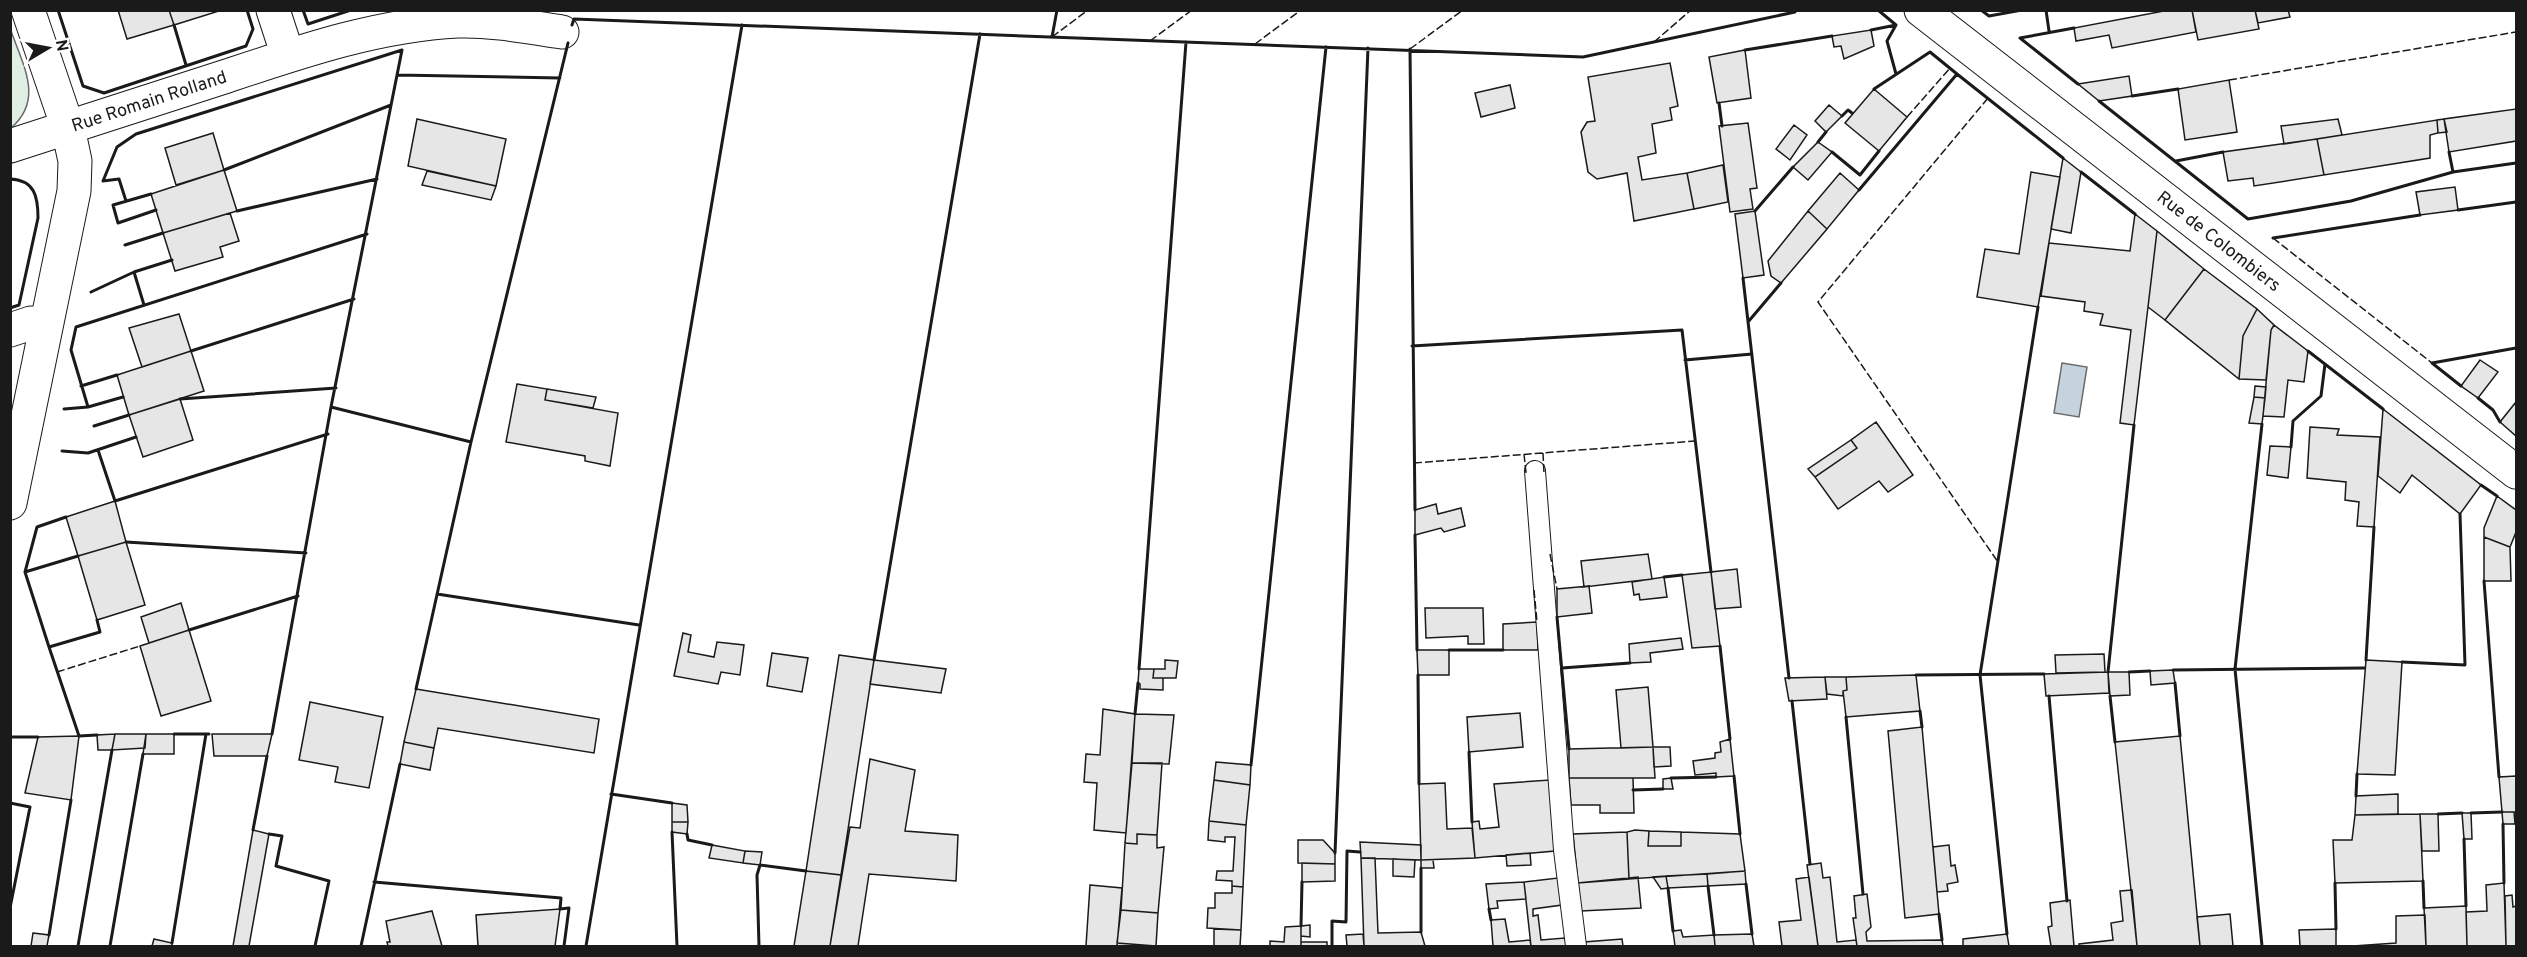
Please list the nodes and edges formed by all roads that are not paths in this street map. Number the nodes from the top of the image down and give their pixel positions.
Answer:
1 (28, 10) edge
2 (273, 10) edge
3 (1921, 10) edge
4 (562, 32) dead end
5 (288, 56) junction
6 (68, 128) junction
7 (10, 146) edge
8 (46, 323) junction
9 (10, 330) edge
10 (1534, 471) dead end
11 (2517, 472) edge
12 (10, 503) edge
13 (1576, 946) edge

1 - 6 street
2 - 5 street
3 - 11 street, Rue de Colombiers
4 - 5 street, Rue Romain Rolland
5 - 6 street, Rue Romain Rolland
6 - 7 street, Rue Romain Rolland
6 - 8 street
8 - 9 street
8 - 12 street
10 - 13 lane

